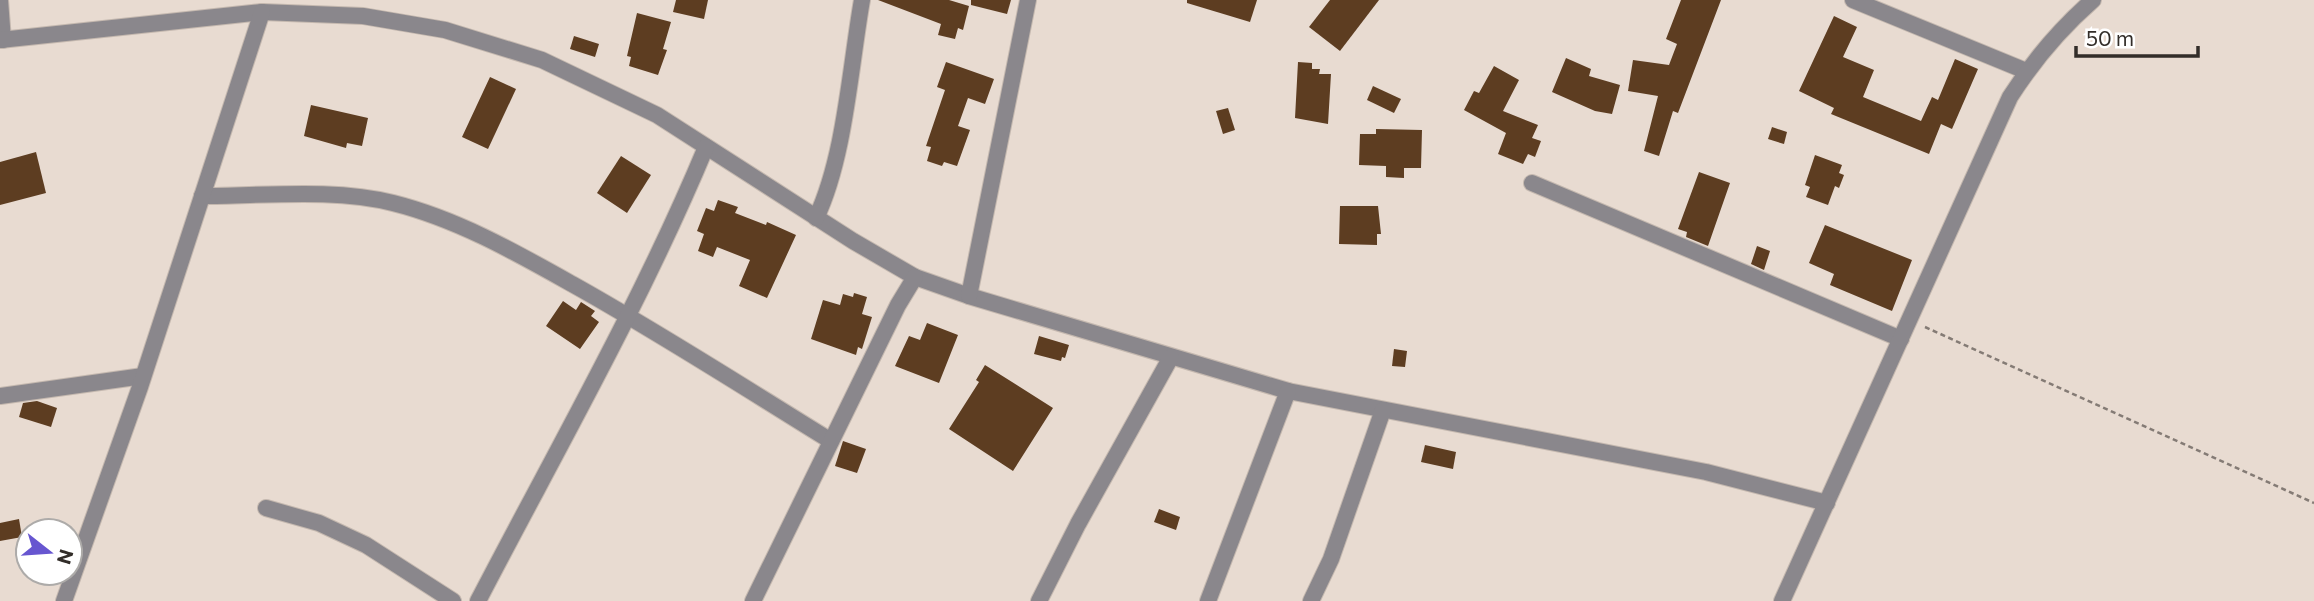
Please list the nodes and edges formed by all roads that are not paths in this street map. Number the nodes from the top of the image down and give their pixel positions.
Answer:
1 (0, 0) edge
2 (367, 0) edge
3 (862, 0) edge
4 (1028, 0) edge
5 (1853, 0) edge
6 (2093, 0) edge
7 (262, 12) junction
8 (363, 16) junction
9 (2, 40) edge
10 (2026, 72) junction
11 (706, 147) junction
12 (1532, 183) dead end
13 (202, 196) junction
14 (816, 218) junction
15 (915, 277) junction
16 (969, 296) junction
17 (627, 315) junction
18 (1901, 339) junction
19 (1171, 356) junction
20 (143, 376) junction
21 (1288, 391) junction
22 (0, 396) edge
23 (1383, 410) junction
24 (831, 442) junction
25 (1827, 503) junction
26 (266, 508) dead end
27 (64, 601) edge
28 (453, 601) edge
29 (478, 601) edge
30 (753, 601) edge
31 (1039, 601) edge
32 (1208, 601) edge
33 (1311, 601) edge
34 (1782, 601) edge

1 - 9 street
2 - 8 street
3 - 14 street
4 - 16 street
5 - 10 street
6 - 10 street
7 - 8 street
7 - 9 street
7 - 13 street
8 - 11 street
10 - 18 street
11 - 14 street
11 - 17 street
12 - 18 street
13 - 17 street
13 - 20 street
14 - 15 street
15 - 16 street
15 - 24 street
16 - 19 street
17 - 24 street
17 - 29 street
18 - 25 street
19 - 21 street
19 - 31 street
20 - 22 street
20 - 27 street
21 - 23 street
21 - 32 street
23 - 25 street
23 - 33 street
24 - 30 street
25 - 34 street
26 - 28 street

